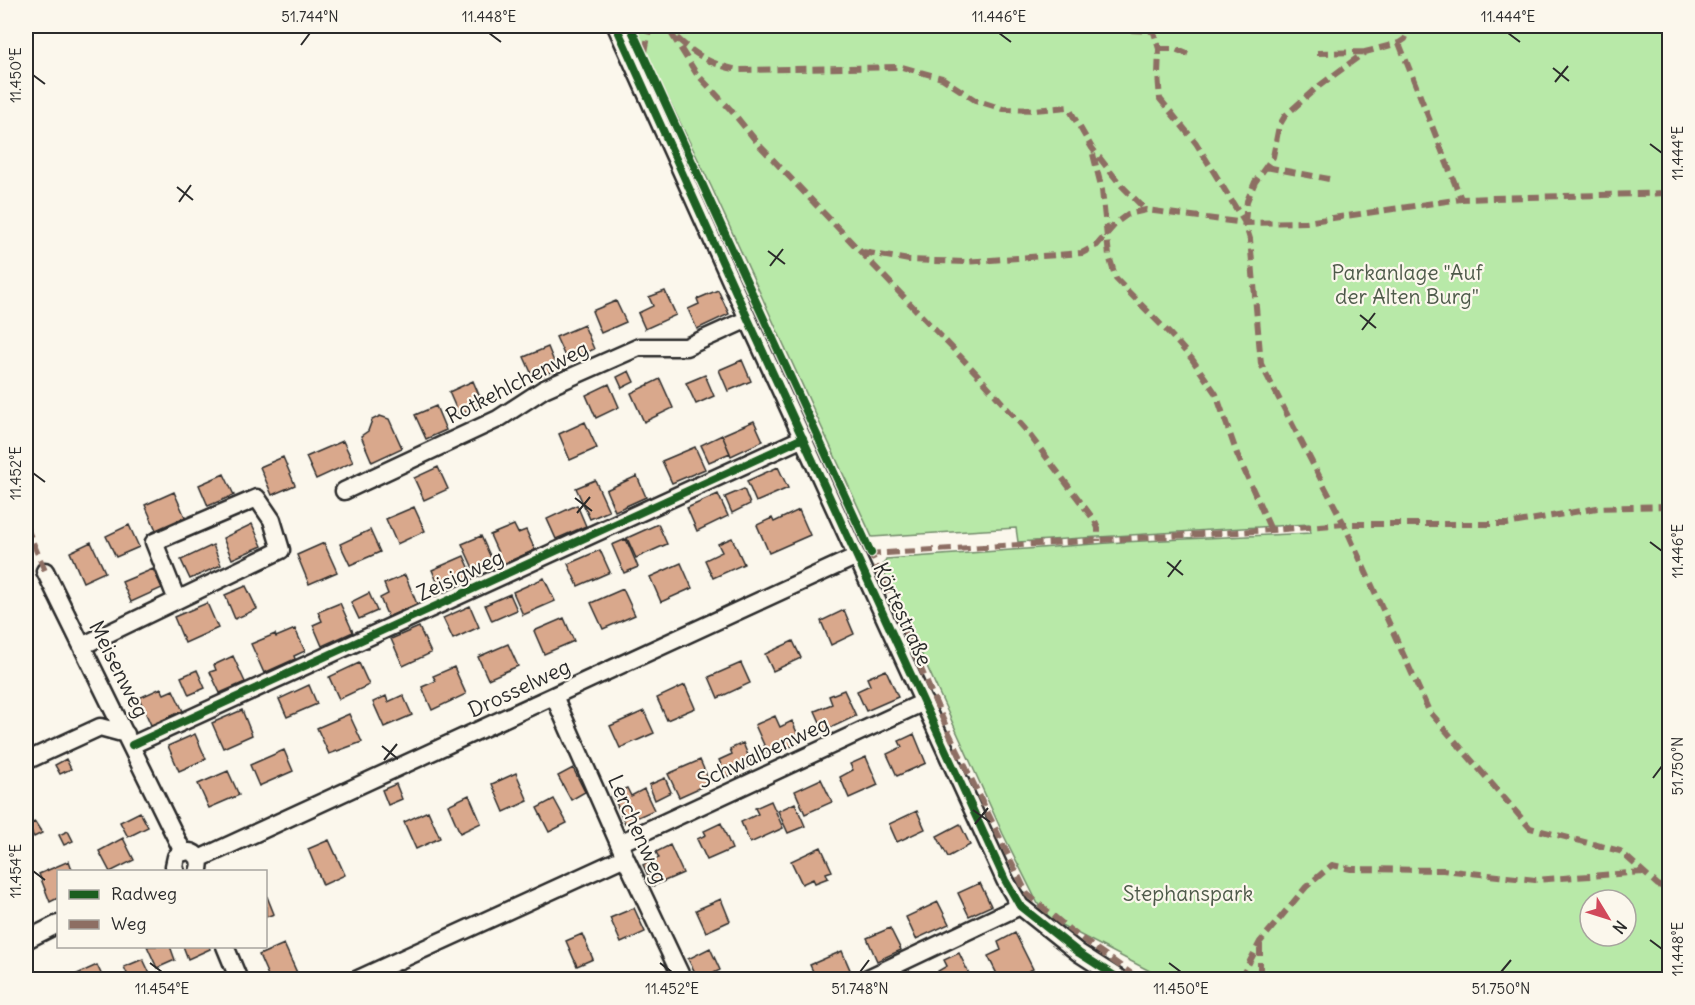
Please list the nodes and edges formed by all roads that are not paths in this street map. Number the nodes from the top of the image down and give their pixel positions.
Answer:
1 (616, 26) edge
2 (748, 320) junction
3 (803, 438) junction
4 (344, 491) dead end
5 (857, 556) junction
6 (45, 571) dead end
7 (177, 600) junction
8 (82, 646) junction
9 (554, 696) junction
10 (924, 702) junction
11 (129, 740) junction
12 (26, 761) edge
13 (622, 850) junction
14 (183, 852) junction
15 (199, 865) edge
16 (174, 870) edge
17 (1020, 906) junction
18 (57, 924) edge
19 (26, 940) edge
20 (226, 948) edge
21 (239, 980) edge
22 (356, 980) edge
23 (683, 980) edge
24 (864, 980) edge
25 (1121, 980) edge

1 - 2 street, Körtestraße
2 - 3 street, Körtestraße
2 - 4 street, Rotkehlchenweg
3 - 5 street, Körtestraße
3 - 11 street, Zeisigweg
5 - 9 street, Drosselweg
5 - 10 street, Körtestraße
6 - 8 street, Meisenweg
7 - 7 street
7 - 8 street
8 - 11 street, Meisenweg
9 - 13 street, Lerchenweg
9 - 15 street, Drosselweg
10 - 13 street, Schwalbenweg
10 - 17 street, Körtestraße
11 - 12 street
11 - 14 street, Meisenweg
13 - 22 street, Schwalbenweg
13 - 23 street, Lerchenweg
14 - 15 street
14 - 16 street
17 - 24 street
17 - 25 street, Körtestraße
18 - 19 street
20 - 21 street

